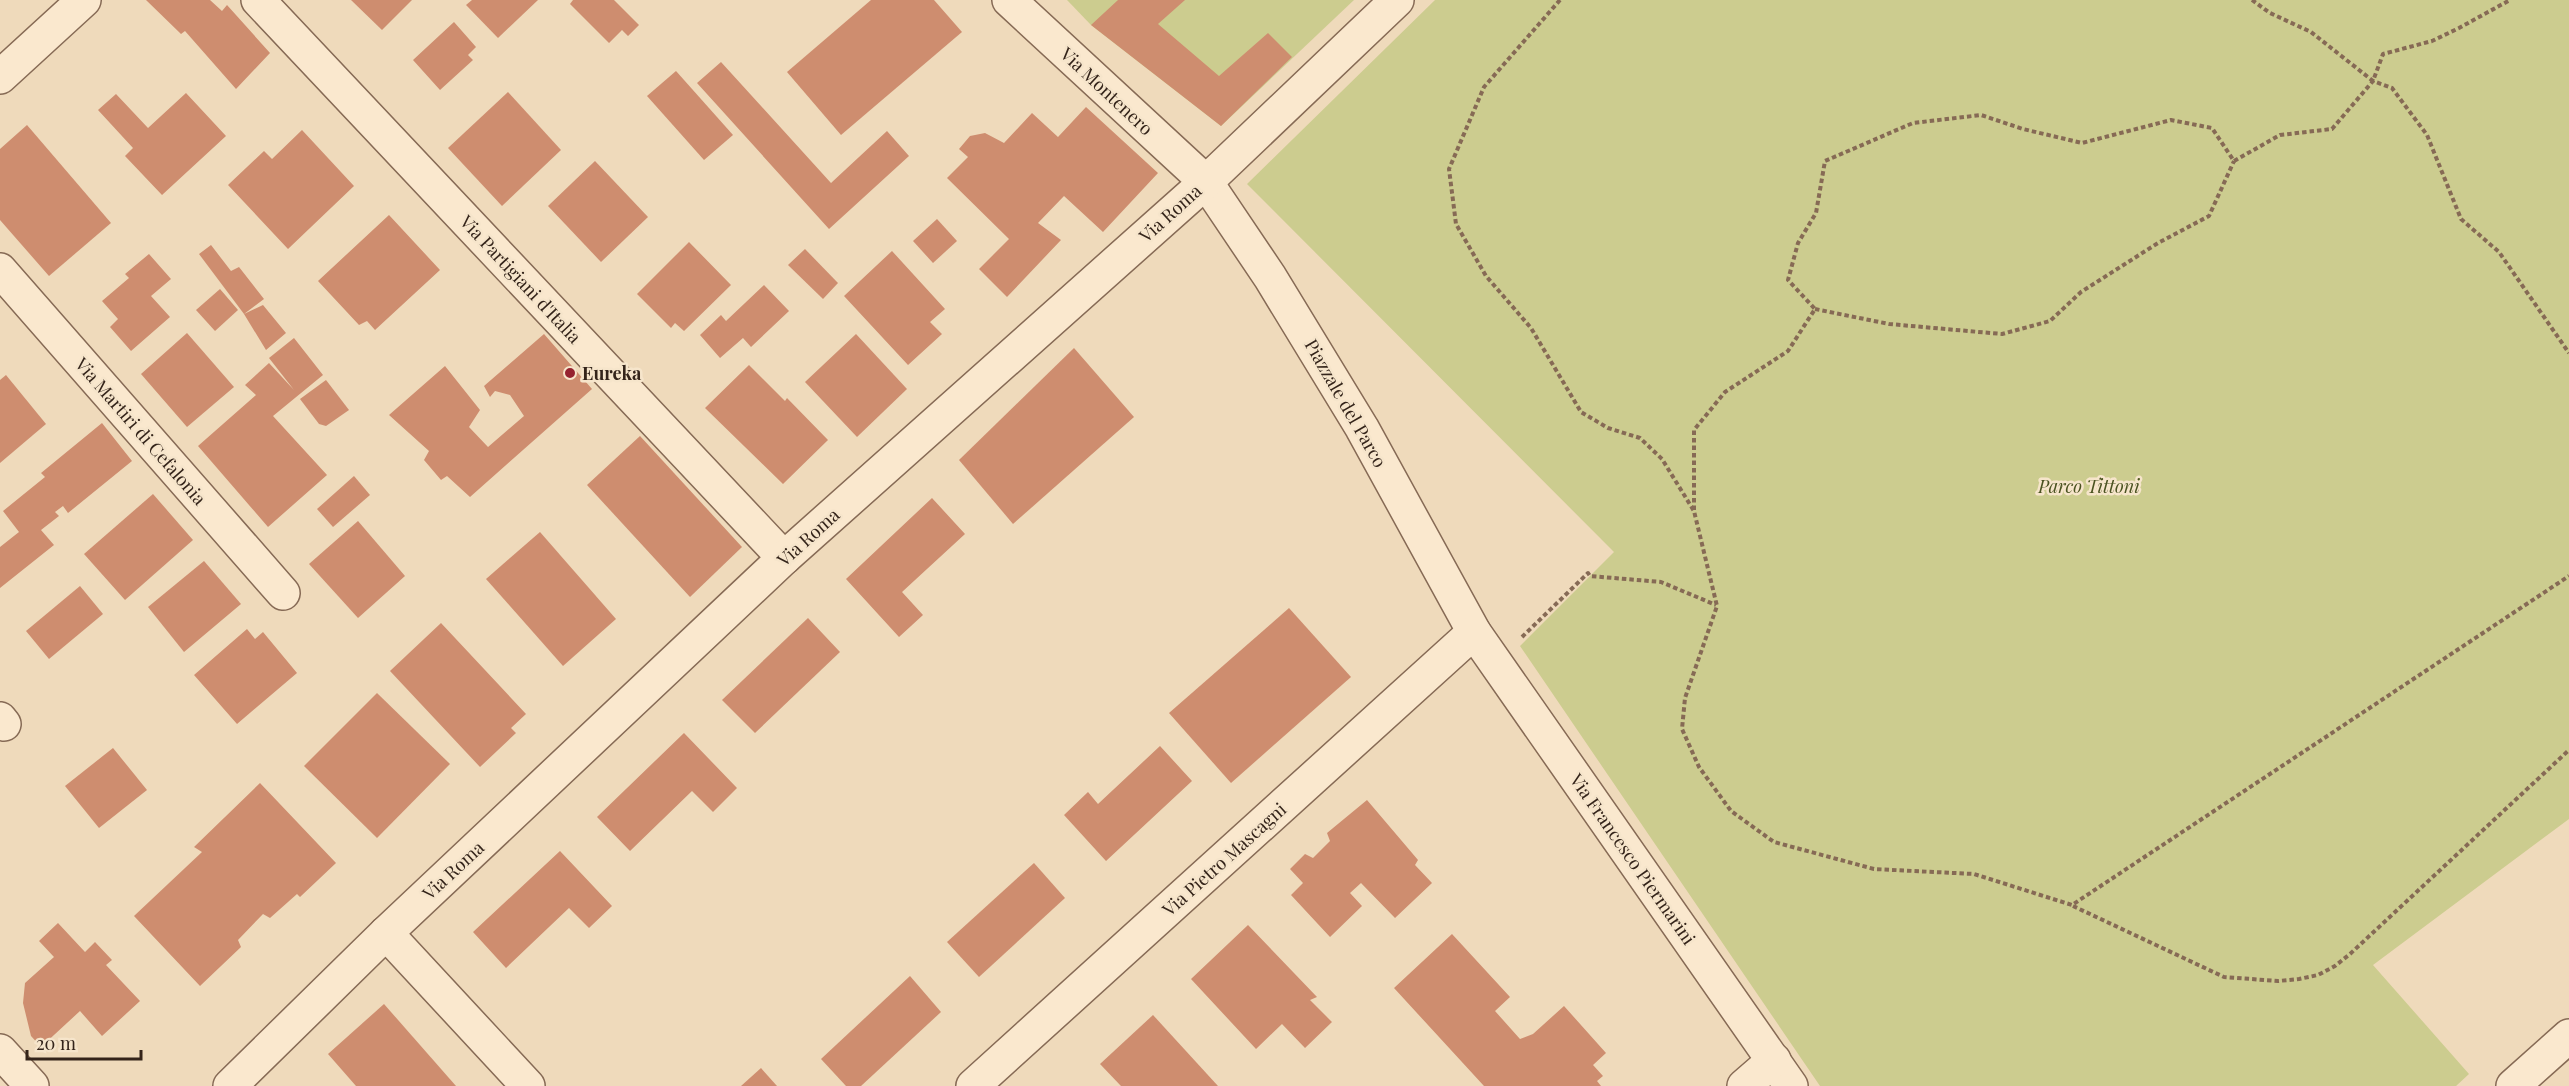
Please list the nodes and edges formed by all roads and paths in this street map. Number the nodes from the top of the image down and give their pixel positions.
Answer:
1 (84, 0) edge
2 (258, 0) edge
3 (1009, 0) edge
4 (1397, 0) edge
5 (1560, 0) edge
6 (2252, 0) edge
7 (2510, 0) edge
8 (0, 77) edge
9 (2373, 81) junction
10 (2234, 160) junction
11 (1206, 182) junction
12 (0, 270) edge
13 (1815, 309) junction
14 (2569, 352) edge
15 (1694, 511) junction
16 (784, 558) junction
17 (2569, 576) edge
18 (283, 593) dead end
19 (1717, 606) junction
20 (1474, 632) junction
21 (1517, 641) dead end
22 (2569, 750) edge
23 (2072, 906) junction
24 (386, 933) junction
25 (2569, 1035) edge
26 (0, 1051) edge
27 (1783, 1073) edge
28 (32, 1086) edge
29 (230, 1086) edge
30 (528, 1086) edge
31 (973, 1086) edge
32 (1744, 1086) edge
33 (2513, 1086) edge

1 - 8 street
2 - 16 street, Via Partigiani d'Italia
3 - 11 street, Via Montenero
4 - 11 street, Via Roma
5 - 15 path
6 - 9 path
7 - 9 path
9 - 10 path
9 - 14 path
10 - 13 path
10 - 13 path
11 - 16 street, Via Roma
11 - 20 street, Piazzale del Parco
12 - 18 street, Via Martiri di Cefalonia
13 - 15 path
15 - 19 path
16 - 24 street, Via Roma
17 - 23 path
19 - 21 path
19 - 23 path
20 - 27 street, Via Francesco Piermarini
20 - 31 street, Via Pietro Mascagni
22 - 23 path
24 - 29 street, Via Roma
24 - 30 street
25 - 33 street
26 - 28 street
27 - 32 street

